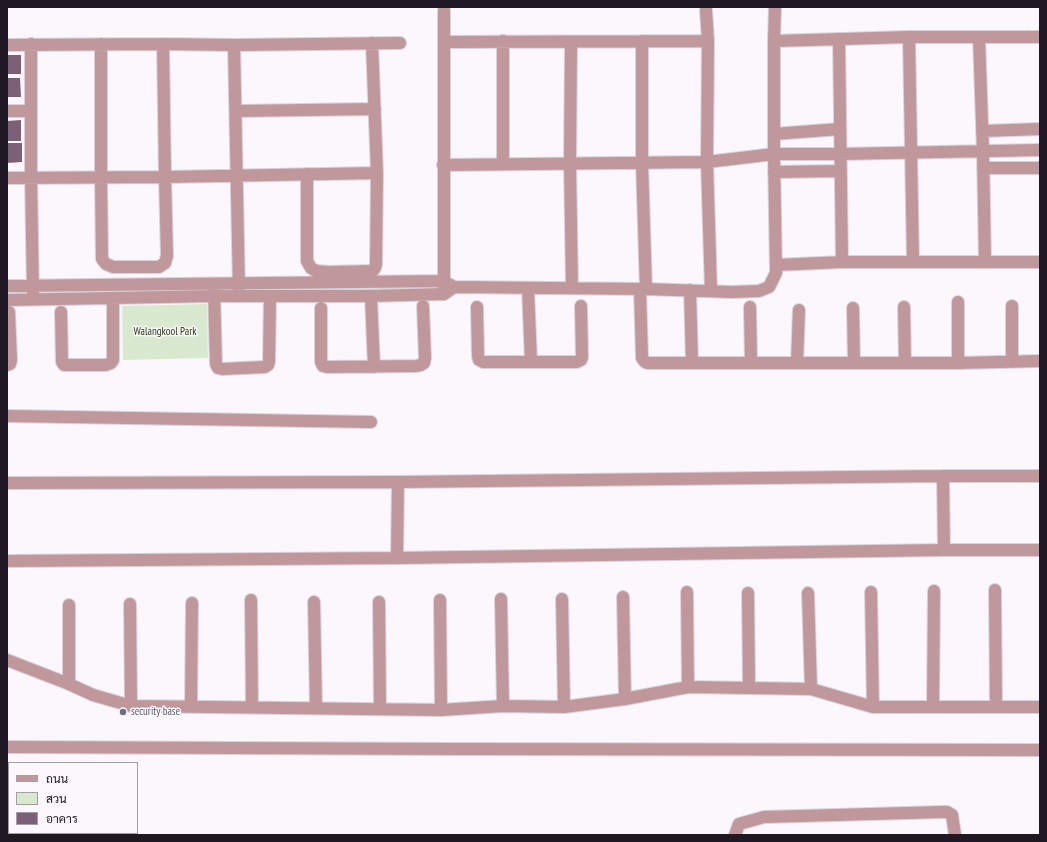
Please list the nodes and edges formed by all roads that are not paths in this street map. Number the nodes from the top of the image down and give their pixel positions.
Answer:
1 (775, 7) edge
2 (444, 10) dead end
3 (706, 10) dead end
4 (909, 37) junction
5 (978, 37) junction
6 (1040, 37) edge
7 (839, 39) junction
8 (774, 40) junction
9 (642, 41) junction
10 (708, 41) junction
11 (444, 42) junction
12 (503, 42) junction
13 (571, 42) junction
14 (400, 43) dead end
15 (31, 44) junction
16 (101, 44) junction
17 (163, 44) junction
18 (234, 44) junction
19 (372, 44) junction
20 (7, 45) edge
21 (375, 109) junction
22 (7, 111) edge
23 (31, 111) junction
24 (236, 111) junction
25 (840, 129) junction
26 (1040, 129) edge
27 (982, 131) junction
28 (774, 134) junction
29 (1040, 150) edge
30 (983, 151) junction
31 (910, 152) junction
32 (774, 154) junction
33 (840, 154) junction
34 (707, 162) junction
35 (570, 163) junction
36 (642, 163) junction
37 (503, 164) junction
38 (443, 165) junction
39 (983, 168) junction
40 (1040, 168) edge
41 (841, 170) junction
42 (774, 172) junction
43 (377, 173) junction
44 (307, 174) junction
45 (237, 175) junction
46 (101, 177) junction
47 (164, 177) junction
48 (7, 178) edge
49 (30, 178) junction
50 (913, 261) junction
51 (842, 262) junction
52 (985, 262) junction
53 (1040, 262) edge
54 (776, 265) junction
55 (443, 281) junction
56 (214, 284) junction
57 (238, 284) junction
58 (7, 286) edge
59 (32, 286) junction
60 (454, 287) junction
61 (528, 288) junction
62 (572, 288) junction
63 (643, 289) junction
64 (690, 290) junction
65 (711, 291) junction
66 (444, 294) junction
67 (214, 296) junction
68 (239, 296) junction
69 (270, 296) junction
70 (371, 296) junction
71 (113, 298) junction
72 (7, 300) edge
73 (33, 300) junction
74 (958, 302) dead end
75 (423, 306) dead end
76 (581, 306) dead end
77 (1012, 306) dead end
78 (477, 307) dead end
79 (750, 307) dead end
80 (904, 307) dead end
81 (321, 308) dead end
82 (853, 308) dead end
83 (799, 310) dead end
84 (9, 312) dead end
85 (61, 312) dead end
86 (530, 362) junction
87 (692, 362) junction
88 (751, 362) junction
89 (1012, 362) junction
90 (1040, 362) edge
91 (797, 363) junction
92 (854, 363) junction
93 (905, 363) junction
94 (958, 363) junction
95 (7, 365) edge
96 (374, 367) junction
97 (7, 416) edge
98 (371, 422) dead end
99 (943, 476) junction
100 (1040, 476) edge
101 (398, 482) junction
102 (7, 483) edge
103 (944, 550) junction
104 (1040, 550) edge
105 (397, 558) junction
106 (7, 561) edge
107 (995, 590) dead end
108 (934, 591) dead end
109 (687, 592) dead end
110 (871, 592) dead end
111 (748, 593) dead end
112 (808, 593) dead end
113 (623, 597) dead end
114 (501, 599) dead end
115 (562, 599) dead end
116 (251, 600) dead end
117 (440, 600) dead end
118 (314, 602) dead end
119 (380, 602) dead end
120 (192, 603) dead end
121 (130, 604) dead end
122 (69, 605) dead end
123 (7, 660) edge
124 (69, 684) junction
125 (688, 687) junction
126 (749, 687) junction
127 (811, 689) junction
128 (625, 700) junction
129 (131, 706) junction
130 (503, 706) junction
131 (191, 707) junction
132 (252, 707) junction
133 (564, 707) junction
134 (873, 707) junction
135 (996, 707) junction
136 (1040, 707) edge
137 (316, 708) junction
138 (933, 708) junction
139 (380, 709) junction
140 (441, 710) junction
141 (7, 747) edge
142 (1040, 750) edge
143 (735, 835) edge
144 (955, 835) edge

1 - 8 street
2 - 11 street
3 - 10 street
4 - 5 street
4 - 7 street
4 - 31 street
5 - 6 street
5 - 27 street
7 - 8 street
7 - 25 street
8 - 28 street
9 - 10 street
9 - 13 street
9 - 36 street
10 - 34 street
11 - 12 street
11 - 38 street
12 - 13 street
12 - 37 street
13 - 35 street
14 - 19 street
15 - 16 street
15 - 20 street
15 - 23 street
16 - 17 street
16 - 46 street
17 - 18 street
17 - 47 street
18 - 19 street
18 - 24 street
19 - 21 street
21 - 24 street
21 - 43 street
22 - 23 street
23 - 49 street
24 - 45 street
25 - 28 street
25 - 33 street
26 - 27 street
27 - 30 street
28 - 32 street
29 - 30 street
30 - 31 street
30 - 39 street
31 - 33 street
31 - 50 street
32 - 33 street
32 - 34 street
32 - 42 street
33 - 41 street
34 - 36 street
34 - 65 street
35 - 36 street
35 - 37 street
35 - 62 street
36 - 63 street
37 - 38 street
38 - 55 street
39 - 40 street
39 - 52 street
41 - 42 street
41 - 51 street
42 - 54 street
43 - 44 street
43 - 44 street
44 - 45 street
45 - 47 street
45 - 57 street
46 - 47 street
46 - 47 street
46 - 49 street
48 - 49 street
49 - 59 street
50 - 51 street
50 - 52 street
51 - 54 street
52 - 53 street
54 - 65 street
55 - 57 street
55 - 60 street
55 - 66 street
56 - 57 street
56 - 59 street
56 - 67 street
57 - 68 street
58 - 59 street
59 - 73 street
60 - 61 street
60 - 66 street
61 - 62 street
61 - 86 street
62 - 63 street
63 - 64 street
63 - 87 street
64 - 65 street
64 - 87 street
66 - 70 street
67 - 68 street
67 - 69 street
67 - 71 street
68 - 69 street
69 - 70 street
70 - 96 street
71 - 73 street
71 - 85 street
72 - 73 street
74 - 94 street
75 - 96 street
76 - 86 street
77 - 89 street
78 - 86 street
79 - 88 street
80 - 93 street
81 - 96 street
82 - 92 street
83 - 91 street
84 - 95 street
87 - 88 street
88 - 91 street
89 - 90 street
89 - 94 street
91 - 92 street
92 - 93 street
93 - 94 street
97 - 98 street
99 - 100 street
99 - 101 street
99 - 103 street
101 - 102 street
101 - 105 street
103 - 104 street
103 - 105 street
105 - 106 street
107 - 135 street
108 - 138 street
109 - 125 street
110 - 134 street
111 - 126 street
112 - 127 street
113 - 128 street
114 - 130 street
115 - 133 street
116 - 132 street
117 - 140 street
118 - 137 street
119 - 139 street
120 - 131 street
121 - 129 street
122 - 124 street
123 - 124 street
124 - 129 street
125 - 126 street
125 - 128 street
126 - 127 street
127 - 134 street
128 - 133 street
129 - 131 street
130 - 133 street
130 - 140 street
131 - 132 street
132 - 137 street
134 - 138 street
135 - 136 street
135 - 138 street
137 - 139 street
139 - 140 street
141 - 142 street
143 - 144 street

